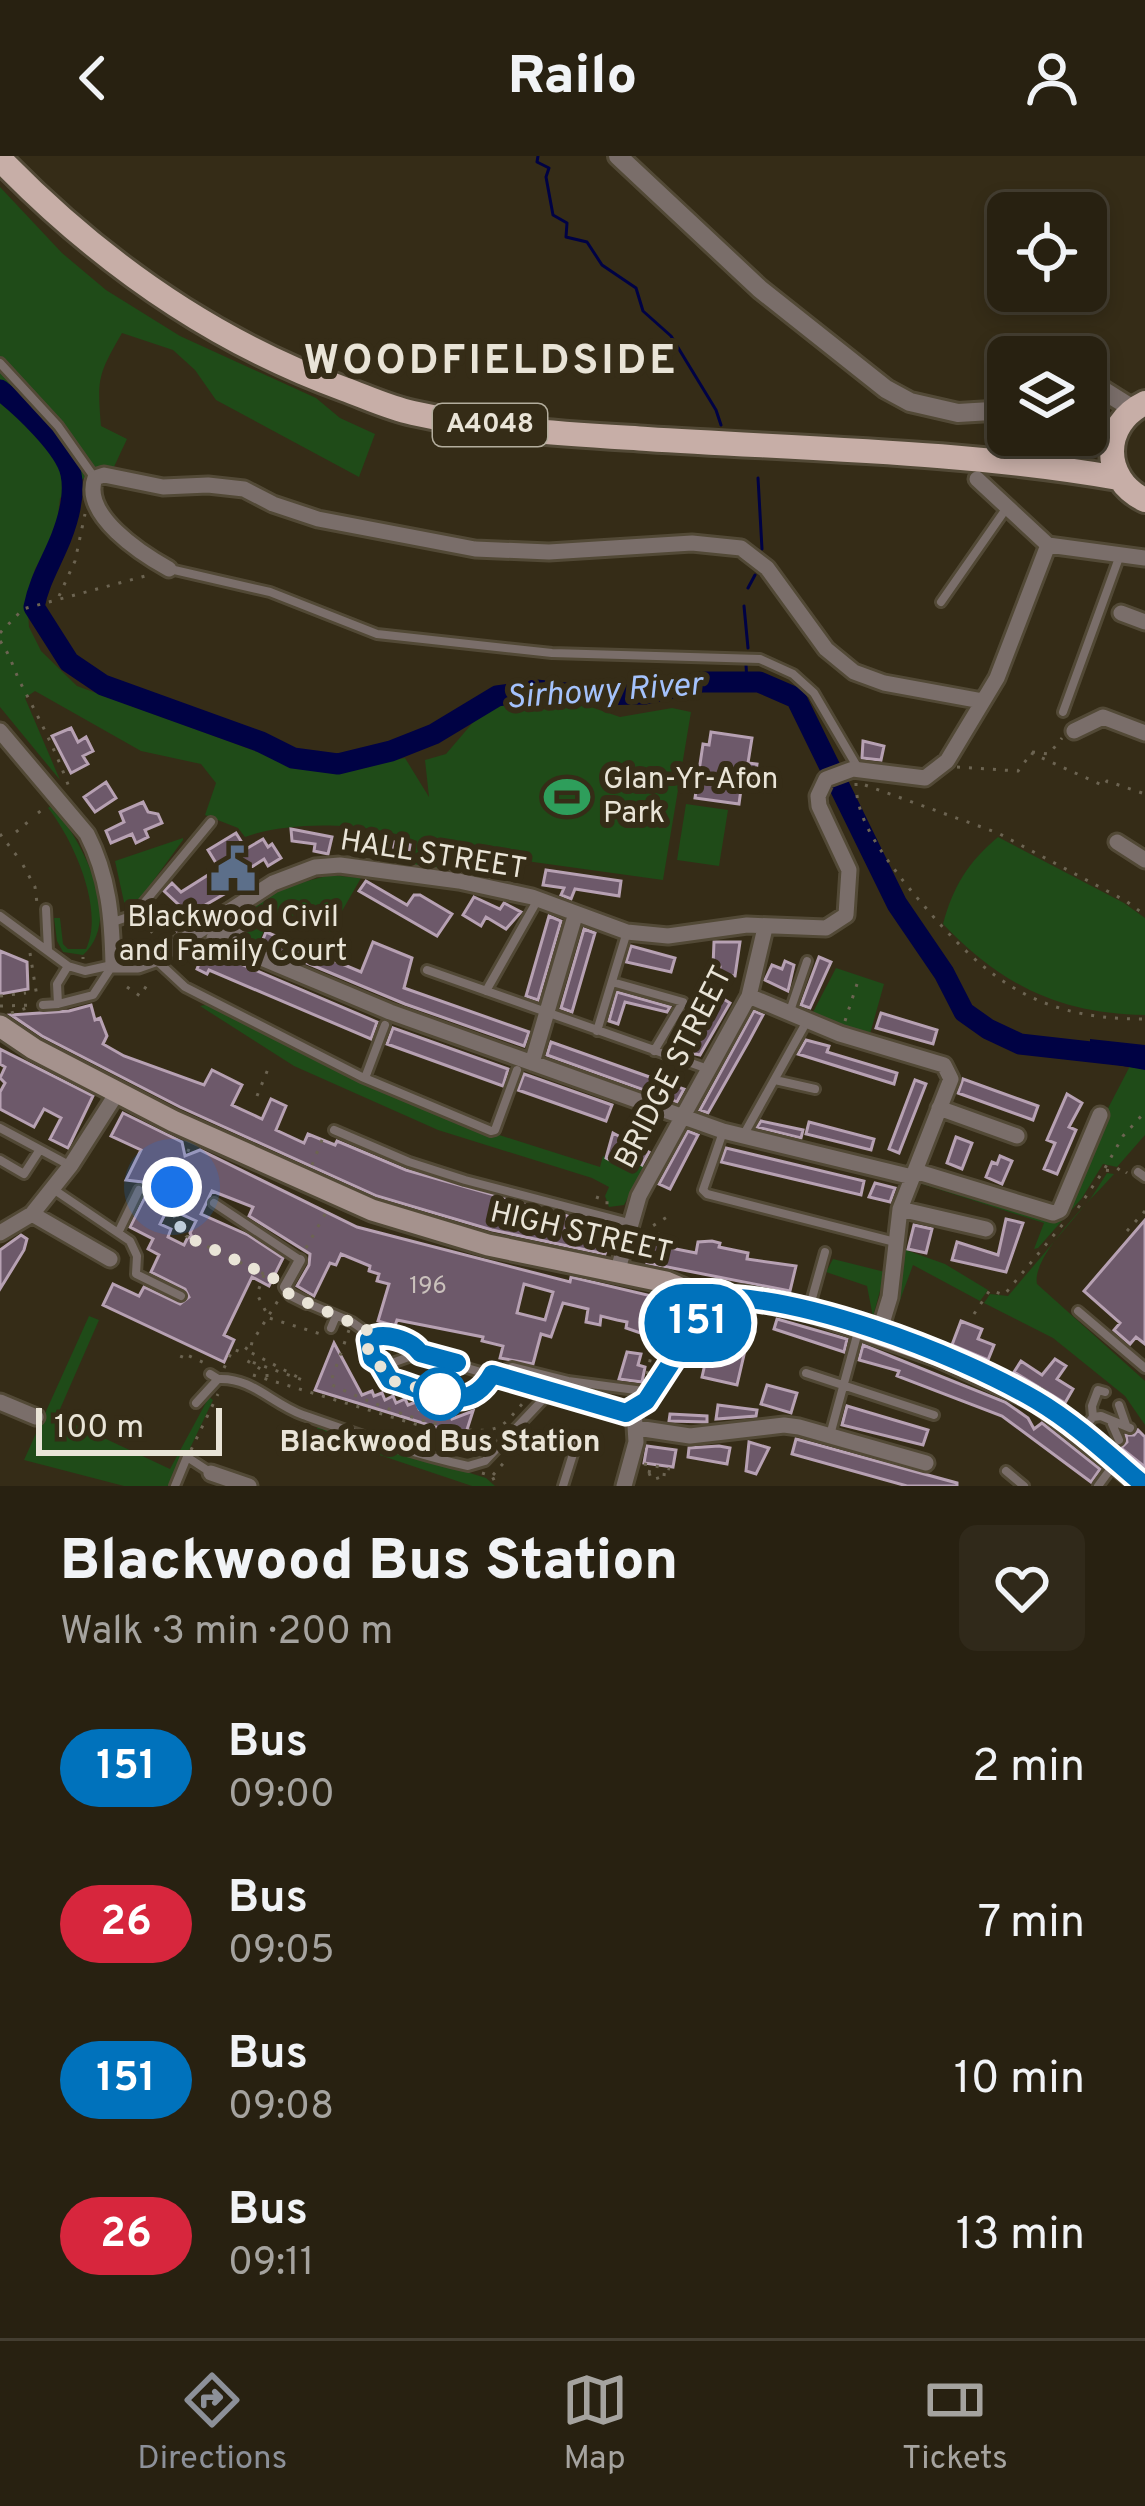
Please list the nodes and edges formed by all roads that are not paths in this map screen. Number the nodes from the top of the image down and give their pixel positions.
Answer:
1 (618, 156) edge
2 (0, 158) edge
3 (0, 363) edge
4 (1107, 392) edge
5 (1139, 406) edge
6 (987, 411) edge
7 (1113, 436) junction
8 (1058, 468) junction
9 (1118, 478) junction
10 (976, 479) dead end
11 (93, 483) junction
12 (1145, 500) edge
13 (1008, 506) junction
14 (1048, 545) junction
15 (1120, 555) junction
16 (1145, 559) edge
17 (169, 569) joint
18 (941, 602) dead end
19 (1120, 613) dead end
20 (1145, 622) edge
21 (982, 701) junction
22 (1063, 712) dead end
23 (0, 731) edge
24 (1074, 731) road end
25 (1145, 733) edge
26 (856, 773) junction
27 (211, 822) dead end
28 (1117, 842) dead end
29 (1145, 860) edge
30 (538, 899) junction
31 (46, 909) dead end
32 (0, 916) edge
33 (574, 916) junction
34 (111, 922) junction
35 (240, 926) dead end
36 (765, 928) junction
37 (627, 932) junction
38 (48, 951) junction
39 (160, 953) junction
40 (807, 961) dead end
41 (113, 965) junction
42 (68, 966) junction
43 (427, 970) dead end
44 (612, 982) junction
45 (486, 991) junction
46 (748, 996) junction
47 (58, 1004) junction
48 (37, 1005) road end
49 (547, 1012) junction
50 (790, 1012) junction
51 (6, 1018) edge
52 (807, 1021) junction
53 (385, 1025) dead end
54 (597, 1031) junction
55 (655, 1051) junction
56 (525, 1066) junction
57 (708, 1070) junction
58 (365, 1078) junction
59 (775, 1079) junction
60 (815, 1089) dead end
61 (117, 1093) junction
62 (939, 1108) junction
63 (1100, 1115) dead end
64 (682, 1116) junction
65 (0, 1128) edge
66 (334, 1130) road end
67 (723, 1131) junction
68 (1017, 1136) dead end
69 (743, 1137) junction
70 (39, 1151) junction
71 (0, 1160) edge
72 (71, 1165) junction
73 (914, 1174) junction
74 (52, 1189) junction
75 (139, 1190) dead end
76 (214, 1203) dead end
77 (976, 1205) dead end
78 (900, 1209) junction
79 (32, 1214) junction
80 (624, 1223) junction
81 (119, 1231) junction
82 (0, 1233) edge
83 (896, 1242) junction
84 (826, 1252) dead end
85 (110, 1259) dead end
86 (300, 1260) joint
87 (617, 1273) junction
88 (181, 1296) dead end
89 (701, 1297) junction
90 (307, 1303) joint
91 (809, 1310) junction
92 (1078, 1311) dead end
93 (336, 1316) junction
94 (331, 1328) dead end
95 (869, 1329) junction
96 (372, 1336) junction
97 (420, 1353) junction
98 (380, 1363) junction
99 (1145, 1368) edge
100 (806, 1373) dead end
101 (497, 1376) junction
102 (842, 1387) junction
103 (550, 1391) junction
104 (647, 1391) junction
105 (1105, 1391) dead end
106 (0, 1402) edge
107 (196, 1402) dead end
108 (1119, 1405) dead end
109 (634, 1410) junction
110 (934, 1414) dead end
111 (35, 1417) dead end
112 (1111, 1423) junction
113 (1087, 1425) junction
114 (638, 1428) junction
115 (830, 1437) junction
116 (578, 1438) dead end
117 (1123, 1438) junction
118 (926, 1463) dead end
119 (1006, 1471) dead end
120 (211, 1473) joint
121 (1141, 1478) edge
122 (175, 1486) edge
123 (249, 1486) edge
124 (562, 1486) edge
125 (624, 1486) edge
126 (1024, 1486) edge
127 (1098, 1486) edge

1 - 6 street
2 - 8 main road, A4048
3 - 11 lane
4 - 5 street
5 - 7 main road
7 - 8 main road
7 - 9 main road
8 - 9 main road, A4048
9 - 12 main road
10 - 13 street
11 - 17 street
11 - 21 street
13 - 14 street
13 - 18 lane
14 - 15 street
14 - 21 street
15 - 16 street
15 - 22 lane
17 - 26 lane
19 - 20 street
21 - 26 street
23 - 34 street
24 - 25 street
26 - 36 street
27 - 34 lane
28 - 29 street
30 - 33 street, HALL STREET
30 - 39 street, HALL STREET
30 - 45 lane
31 - 38 lane
32 - 38 lane
33 - 37 street, HALL STREET
33 - 49 street
34 - 41 street
35 - 56 street
36 - 37 street, HALL STREET
36 - 46 street, BRIDGE STREET
37 - 44 lane
38 - 42 lane
39 - 41 street, HALL STREET
39 - 58 lane
40 - 50 lane
41 - 42 lane
41 - 47 lane
42 - 47 lane
43 - 45 lane
44 - 54 lane
44 - 55 lane
45 - 49 lane
46 - 50 street
46 - 57 street, BRIDGE STREET
47 - 48 lane
49 - 54 lane
49 - 56 street
50 - 52 street
51 - 61 main road, HIGH STREET
52 - 59 lane
52 - 62 street
53 - 58 lane
54 - 55 lane
55 - 57 lane
56 - 58 lane
56 - 64 street
57 - 64 street, BRIDGE STREET
59 - 60 lane
59 - 69 lane
61 - 72 street
61 - 87 main road, HIGH STREET
62 - 68 street
62 - 73 street
63 - 73 street
64 - 67 street
64 - 80 street, BRIDGE STREET
65 - 70 lane
66 - 80 lane
67 - 69 street
67 - 83 lane
69 - 73 street
70 - 71 lane
70 - 72 lane
72 - 74 street
73 - 78 street
74 - 79 street
74 - 81 lane
75 - 81 lane
76 - 86 lane
77 - 78 street
78 - 83 street
79 - 82 street
79 - 85 street
80 - 87 street, BRIDGE STREET
81 - 88 lane
83 - 95 street
84 - 91 lane
86 - 90 street
87 - 89 main road, HIGH STREET
89 - 91 main road, HIGH STREET
89 - 104 street
90 - 93 lane
91 - 95 main road, HIGH STREET
92 - 99 lane
93 - 94 lane
93 - 96 lane
95 - 102 lane
95 - 113 main road, HIGH STREET
96 - 97 lane
96 - 98 lane
97 - 98 lane
97 - 101 lane
98 - 101 lane
100 - 102 lane
101 - 103 lane
101 - 104 lane
102 - 110 lane
102 - 115 lane
103 - 107 lane
103 - 109 lane
104 - 109 street
105 - 113 lane
106 - 111 street
108 - 117 lane
109 - 114 street
112 - 113 lane
112 - 117 lane
112 - 117 lane
113 - 117 main road, HIGH STREET
114 - 115 street
114 - 125 street
115 - 118 street
116 - 124 lane
117 - 121 main road, HIGH STREET
117 - 127 lane
119 - 126 lane
120 - 122 lane
120 - 123 street

